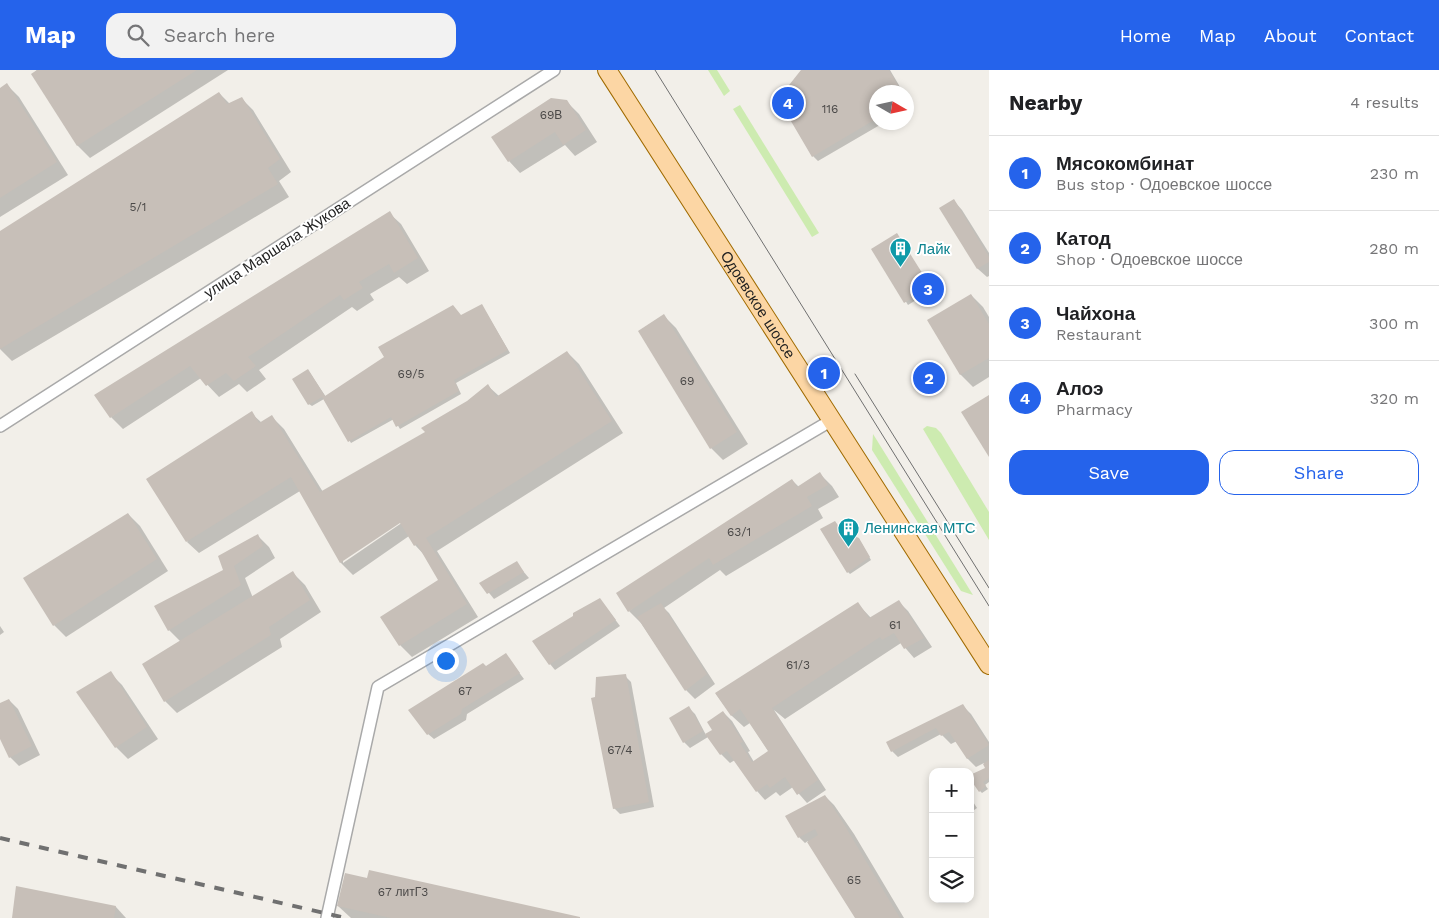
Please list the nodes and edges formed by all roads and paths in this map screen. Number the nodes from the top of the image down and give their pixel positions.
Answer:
1 (554, 70) edge
2 (607, 70) edge
3 (832, 420) junction
4 (0, 426) edge
5 (989, 665) edge
6 (327, 918) edge

1 - 4 street, улица Маршала Жукова
2 - 3 main road, Одоевское шоссе
3 - 5 main road, Одоевское шоссе
3 - 6 street

